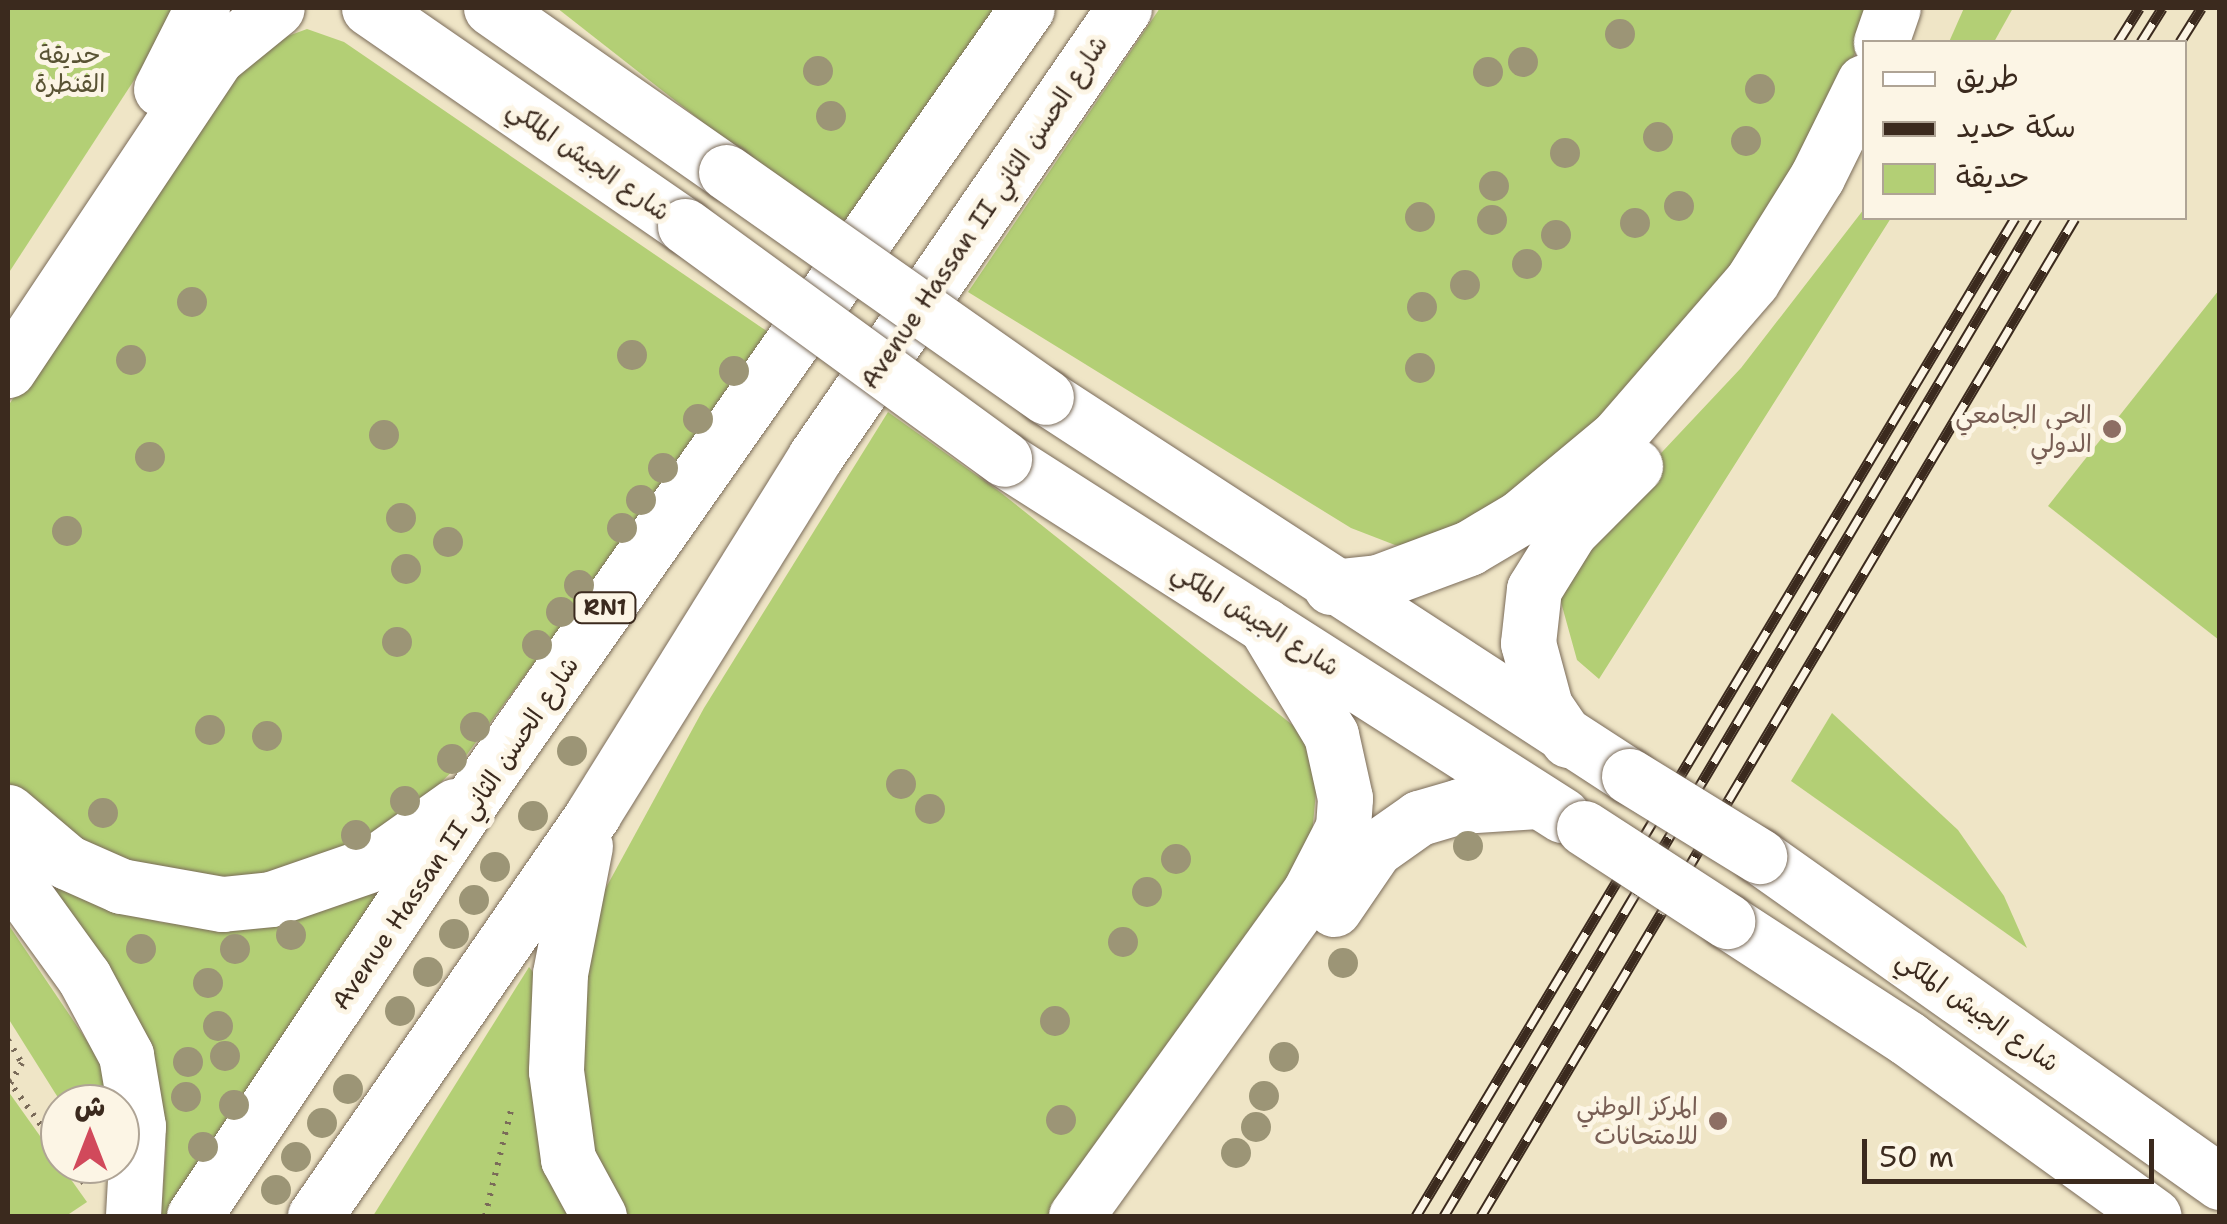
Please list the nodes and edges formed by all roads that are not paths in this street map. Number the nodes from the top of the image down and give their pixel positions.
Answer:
1 (202, 8) edge
2 (277, 8) edge
3 (369, 8) edge
4 (490, 8) edge
5 (1027, 8) edge
6 (1124, 8) edge
7 (1893, 8) edge
8 (1925, 8) edge
9 (1882, 40) edge
10 (1914, 40) edge
11 (1862, 86) edge
12 (1862, 166) edge
13 (8, 316) edge
14 (8, 370) edge
15 (1331, 588) junction
16 (1265, 625) junction
17 (1568, 740) junction
18 (484, 782) junction
19 (1537, 801) junction
20 (8, 812) edge
21 (593, 814) junction
22 (8, 872) edge
23 (2220, 1182) edge
24 (112, 1208) edge
25 (194, 1216) edge
26 (315, 1216) edge
27 (599, 1216) edge
28 (1076, 1216) edge
29 (1123, 1216) edge
30 (2154, 1216) edge

1 - 13 main road
2 - 14 main road
3 - 16 main road, شارع الجيش الملكي, bridge
4 - 15 main road, شارع الجيش الملكي, bridge
5 - 18 main road, Avenue Hassan II شارع الحسن الثاني / RN1
6 - 21 main road, Avenue Hassan II شارع الحسن الثاني
7 - 9 main road
8 - 10 main road
11 - 15 main road
12 - 17 main road
15 - 17 main road, شارع الجيش الملكي
16 - 19 main road, شارع الجيش الملكي
16 - 28 main road
17 - 23 main road, شارع الجيش الملكي, bridge
18 - 20 main road
18 - 25 main road, Avenue Hassan II شارع الحسن الثاني / RN1
19 - 29 main road
19 - 30 main road, شارع الجيش الملكي, bridge
21 - 26 main road, Avenue Hassan II شارع الحسن الثاني
21 - 27 main road
22 - 24 main road

